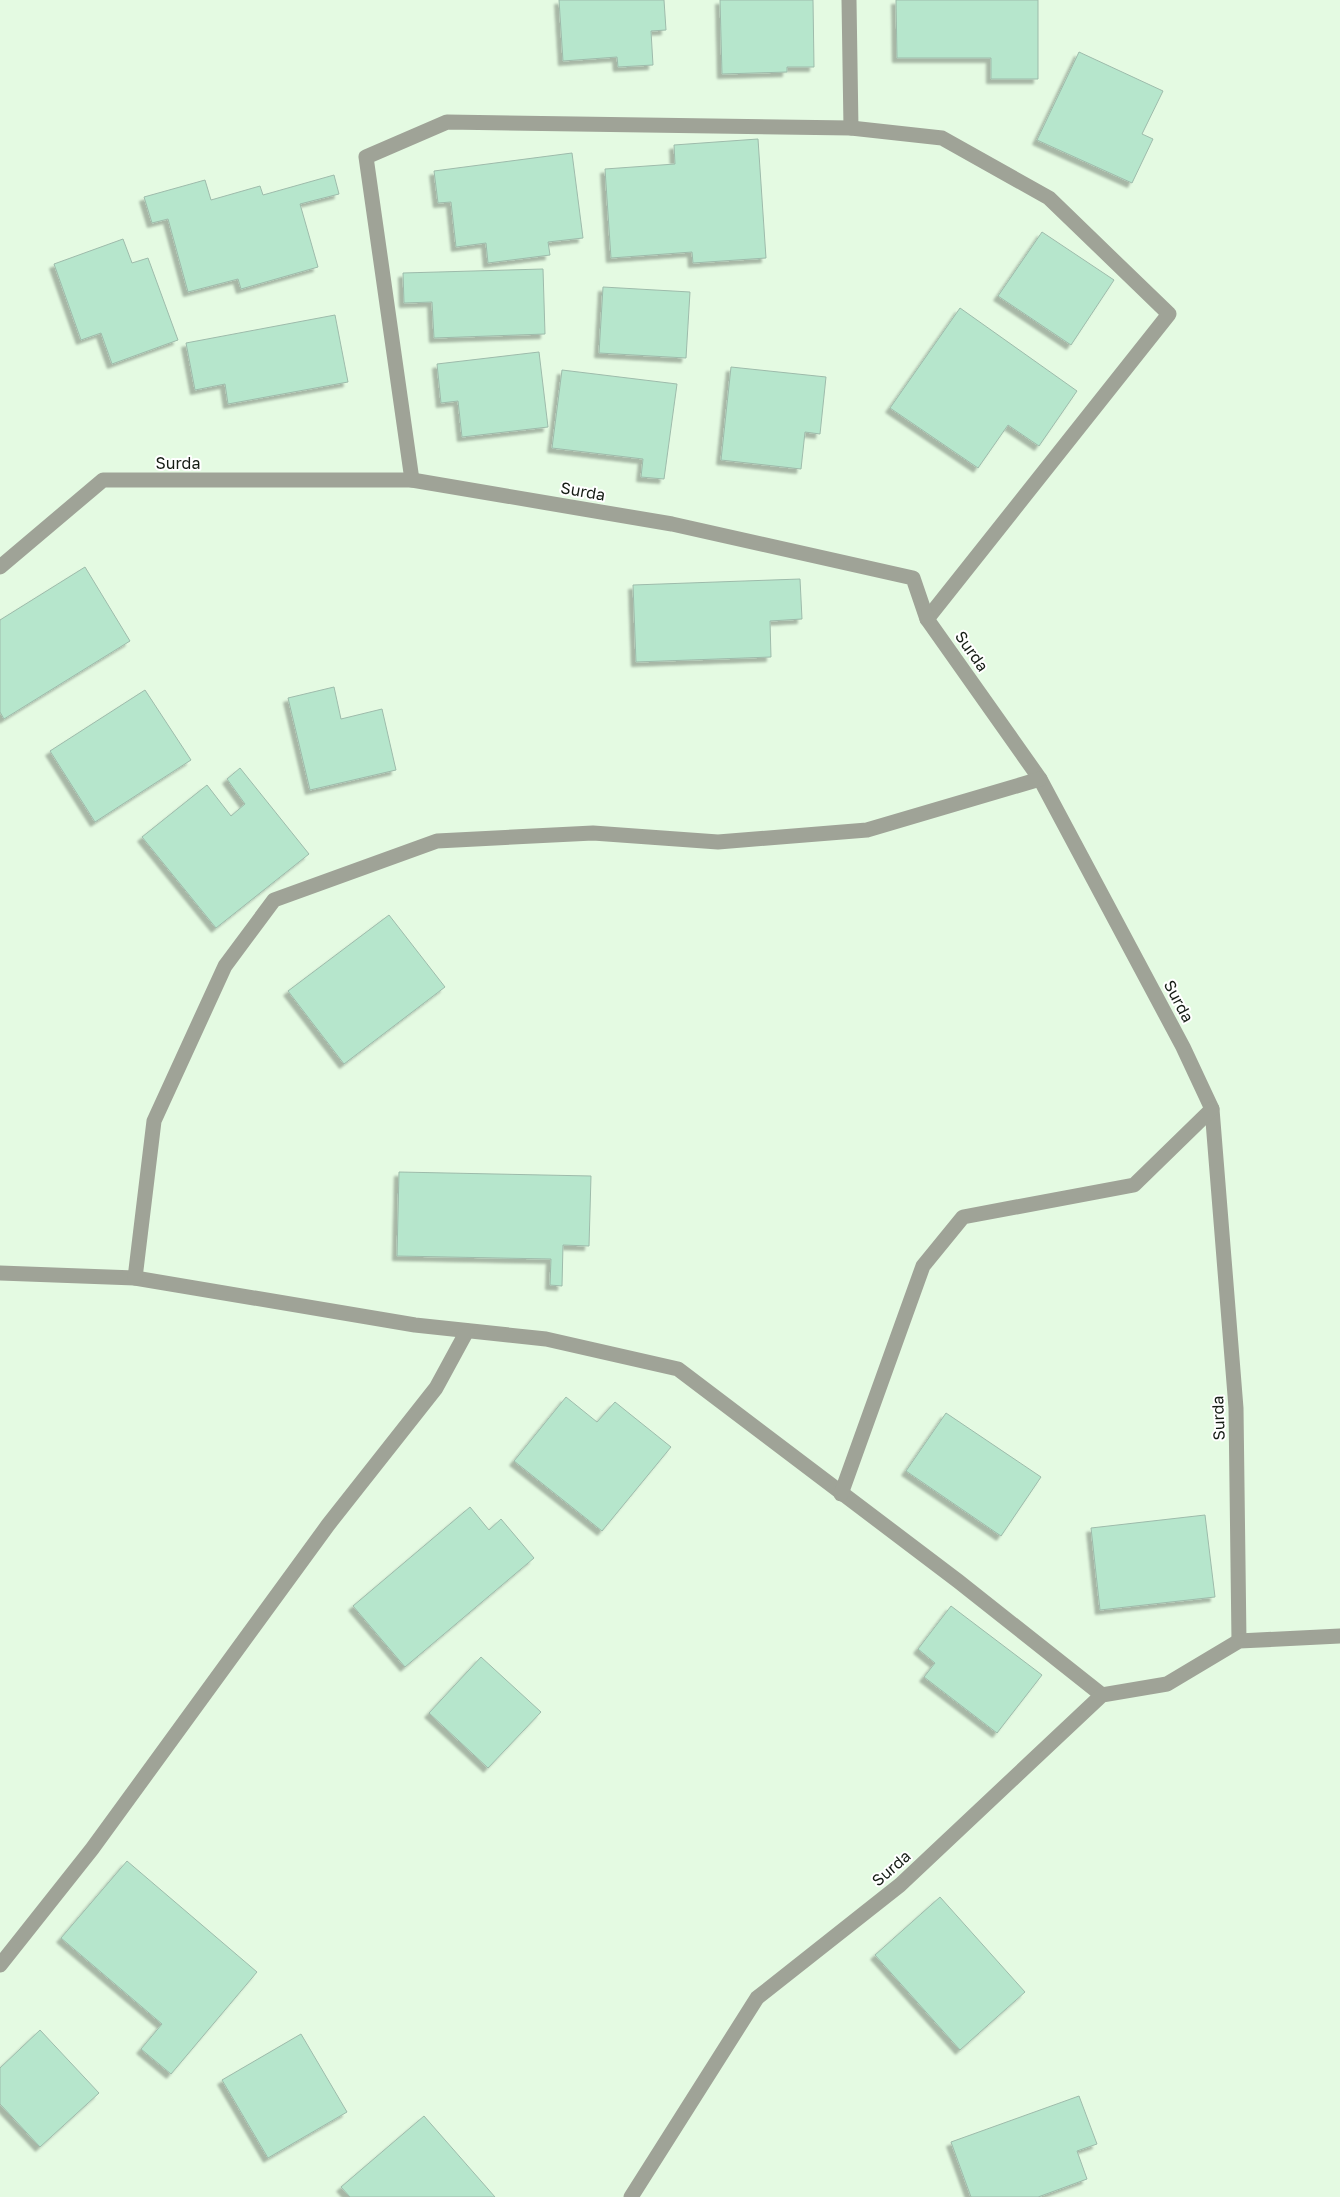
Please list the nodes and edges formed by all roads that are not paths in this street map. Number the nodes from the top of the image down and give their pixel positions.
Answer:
1 (849, 0) edge
2 (851, 128) junction
3 (412, 480) junction
4 (0, 567) edge
5 (928, 619) junction
6 (1040, 778) junction
7 (1212, 1108) junction
8 (0, 1273) edge
9 (136, 1278) junction
10 (467, 1331) junction
11 (841, 1494) junction
12 (1340, 1636) edge
13 (1239, 1641) junction
14 (1102, 1695) junction
15 (0, 1965) edge
16 (631, 2197) edge

1 - 2 street
2 - 3 street
2 - 5 street
3 - 4 street, Surda
3 - 5 street, Surda
5 - 6 street, Surda
6 - 7 street, Surda
6 - 9 street
7 - 11 street
7 - 13 street, Surda
8 - 9 street
9 - 10 street
10 - 11 street
10 - 15 street
11 - 14 street
12 - 13 street
13 - 14 street
14 - 16 street, Surda

